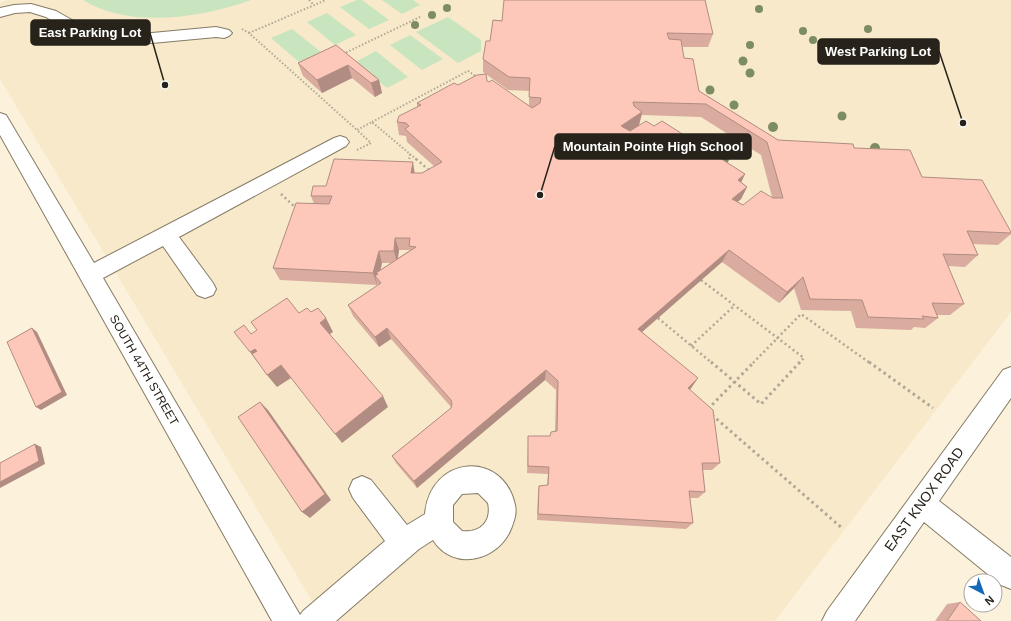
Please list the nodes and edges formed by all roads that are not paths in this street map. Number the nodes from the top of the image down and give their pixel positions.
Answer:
1 (0, 13) edge
2 (224, 33) dead end
3 (0, 119) edge
4 (340, 142) dead end
5 (166, 235) junction
6 (90, 276) junction
7 (205, 289) dead end
8 (1011, 378) edge
9 (362, 489) dead end
10 (922, 504) junction
11 (438, 522) dead end
12 (404, 544) junction
13 (1011, 575) edge
14 (288, 621) edge
15 (314, 621) edge
16 (837, 621) edge

1 - 2 street
3 - 6 street, SOUTH 44TH STREET
4 - 5 street
5 - 6 street
5 - 7 street
6 - 14 street, SOUTH 44TH STREET
8 - 10 street, EAST KNOX ROAD
9 - 12 street
10 - 13 street
10 - 16 street, EAST KNOX ROAD
11 - 12 street
12 - 15 street

